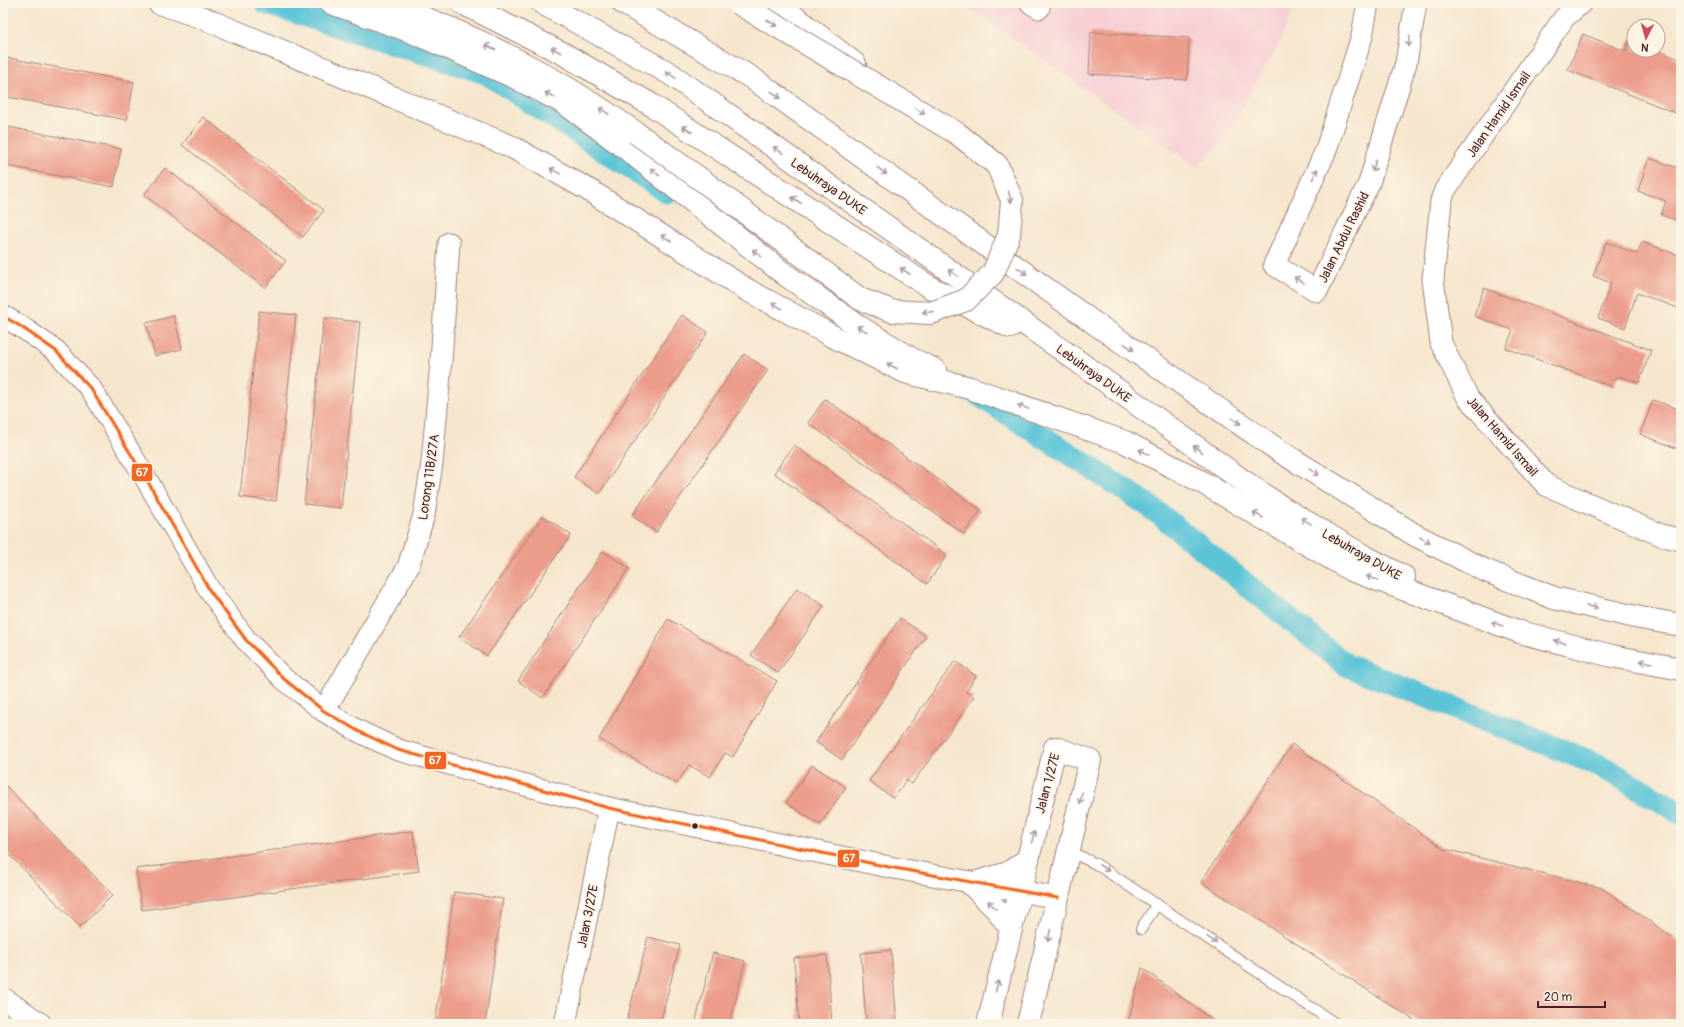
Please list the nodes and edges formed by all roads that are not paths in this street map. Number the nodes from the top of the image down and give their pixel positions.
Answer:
1 (159, 3) edge
2 (331, 3) edge
3 (384, 3) edge
4 (462, 3) edge
5 (542, 3) edge
6 (623, 3) edge
7 (647, 3) edge
8 (738, 3) edge
9 (777, 3) edge
10 (1368, 3) edge
11 (1416, 3) edge
12 (1581, 3) edge
13 (752, 78) junction
14 (894, 96) junction
15 (449, 244) dead end
16 (3, 316) edge
17 (1076, 360) junction
18 (970, 388) junction
19 (1681, 540) edge
20 (1474, 615) junction
21 (1681, 625) edge
22 (1681, 669) edge
23 (324, 711) junction
24 (609, 808) junction
25 (1069, 851) junction
26 (1028, 860) junction
27 (971, 884) junction
28 (1020, 892) junction
29 (1058, 898) junction
30 (1158, 904) junction
31 (1011, 929) junction
32 (1141, 929) dead end
33 (3, 998) edge
34 (41, 1024) edge
35 (565, 1024) edge
36 (988, 1024) edge
37 (1028, 1024) edge
38 (1336, 1024) edge

18 -> 1 main road
18 -> 2 main road
14 -> 3 main road, bridge
17 -> 4 main road
17 -> 5 main road, Lebuhraya DUKE
6 - 13 main road
7 - 13 main road
8 -> 14 main road, bridge
9 - 14 main road, bridge
11 -> 10 street, Jalan Abdul Rashid
12 - 19 street, Jalan Hamid Ismail
13 -> 21 main road
15 - 23 street, Lorong 11B/27A
16 - 23 street
20 -> 17 main road, Lebuhraya DUKE
20 -> 18 main road
22 -> 20 main road, Lebuhraya DUKE
23 - 24 street
24 - 27 street
24 - 35 street, Jalan 3/27E
26 -> 25 main road, Jalan 1/27E
25 - 29 main road, Jalan 1/27E
25 -> 30 lane
26 - 27 main road
26 - 28 main road, Jalan 1/27E
27 - 28 street
31 -> 27 main road
28 - 29 street
28 - 31 main road, Jalan 1/27E
29 -> 37 main road, Jalan 1/27E
30 - 32 lane
30 -> 38 lane
36 -> 31 main road, Jalan 1/27E
33 - 34 street

